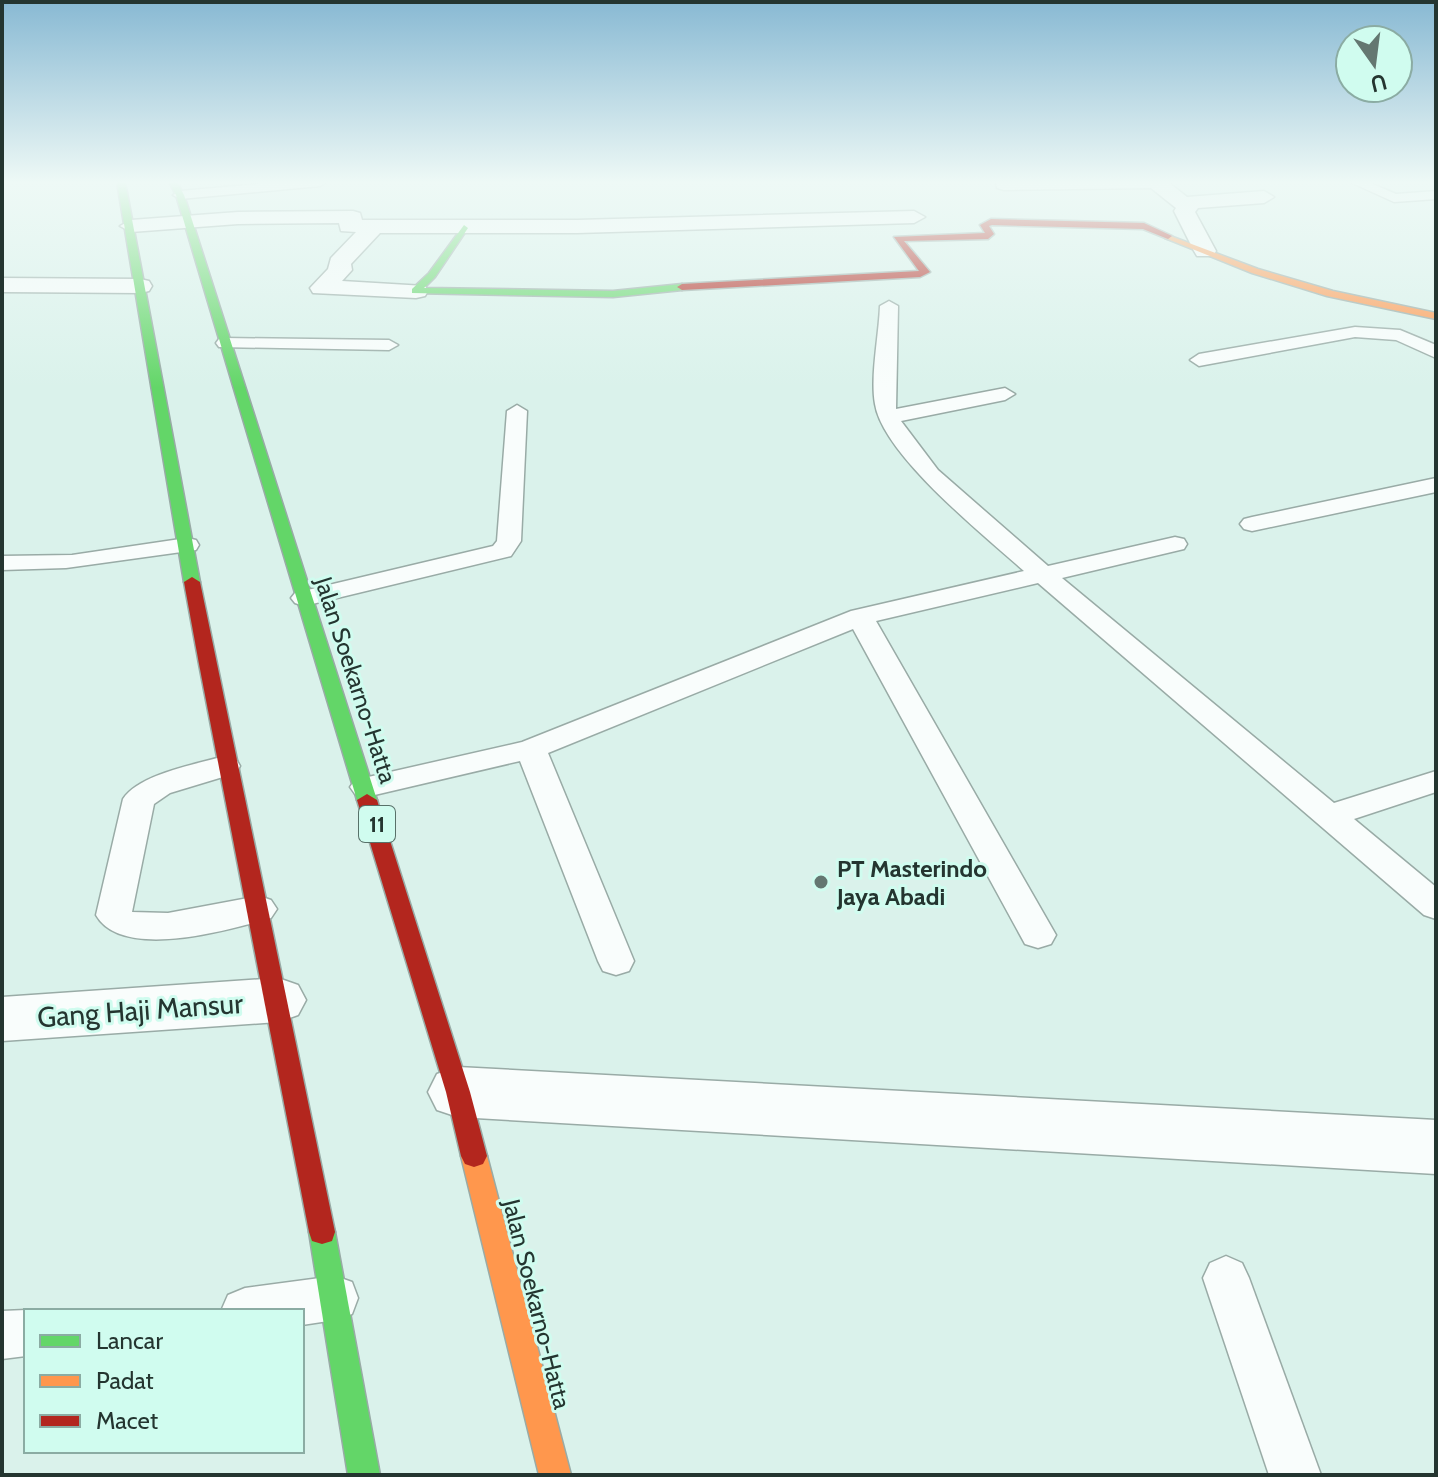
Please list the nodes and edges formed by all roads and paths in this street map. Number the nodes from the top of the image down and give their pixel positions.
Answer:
1 (135, 251) edge
2 (196, 251) edge
3 (350, 251) edge
4 (448, 251) edge
5 (907, 251) edge
6 (1205, 251) edge
7 (2, 285) edge
8 (140, 286) junction
9 (416, 291) junction
10 (889, 306) dead end
11 (1436, 316) edge
12 (225, 343) junction
13 (389, 345) dead end
14 (1436, 352) edge
15 (1199, 360) dead end
16 (1005, 394) dead end
17 (517, 411) dead end
18 (888, 417) junction
19 (1436, 485) edge
20 (1252, 524) dead end
21 (1175, 544) dead end
22 (187, 545) junction
23 (2, 563) edge
24 (1042, 574) junction
25 (304, 598) junction
26 (860, 617) junction
27 (531, 749) junction
28 (225, 766) junction
29 (1436, 781) edge
30 (366, 787) junction
31 (1329, 816) junction
32 (1436, 906) edge
33 (259, 909) junction
34 (1038, 935) dead end
35 (616, 961) dead end
36 (278, 1000) junction
37 (2, 1019) edge
38 (458, 1092) junction
39 (1436, 1147) edge
40 (1226, 1278) dead end
41 (335, 1298) junction
42 (259, 1309) edge
43 (24, 1333) edge
44 (2, 1335) edge
45 (364, 1475) edge
46 (555, 1475) edge
47 (1295, 1475) edge

1 - 8 main road
2 - 12 main road, Jalan Soekarno-Hatta / 11
3 - 9 street
4 - 9 main road
5 - 9 main road
6 - 11 main road
7 - 8 street
8 - 22 main road
10 - 18 lane
12 - 13 lane
12 - 25 main road, Jalan Soekarno-Hatta / 11
14 - 15 lane
16 - 18 lane
17 - 25 lane
18 - 24 lane
19 - 20 lane
21 - 24 lane
22 - 23 lane
22 - 28 main road
24 - 26 lane
24 - 31 lane
25 - 30 main road, Jalan Soekarno-Hatta / 11
26 - 27 lane
26 - 34 lane
27 - 30 lane
27 - 35 lane
28 - 33 main road
28 - 33 lane
29 - 31 lane
30 - 38 main road, Jalan Soekarno-Hatta / 11
31 - 32 lane
33 - 36 main road
36 - 37 street, Gang Haji Mansur
36 - 41 main road
38 - 39 street
38 - 46 main road, Jalan Soekarno-Hatta / 11
40 - 47 lane
41 - 42 lane
41 - 45 main road
43 - 44 lane

